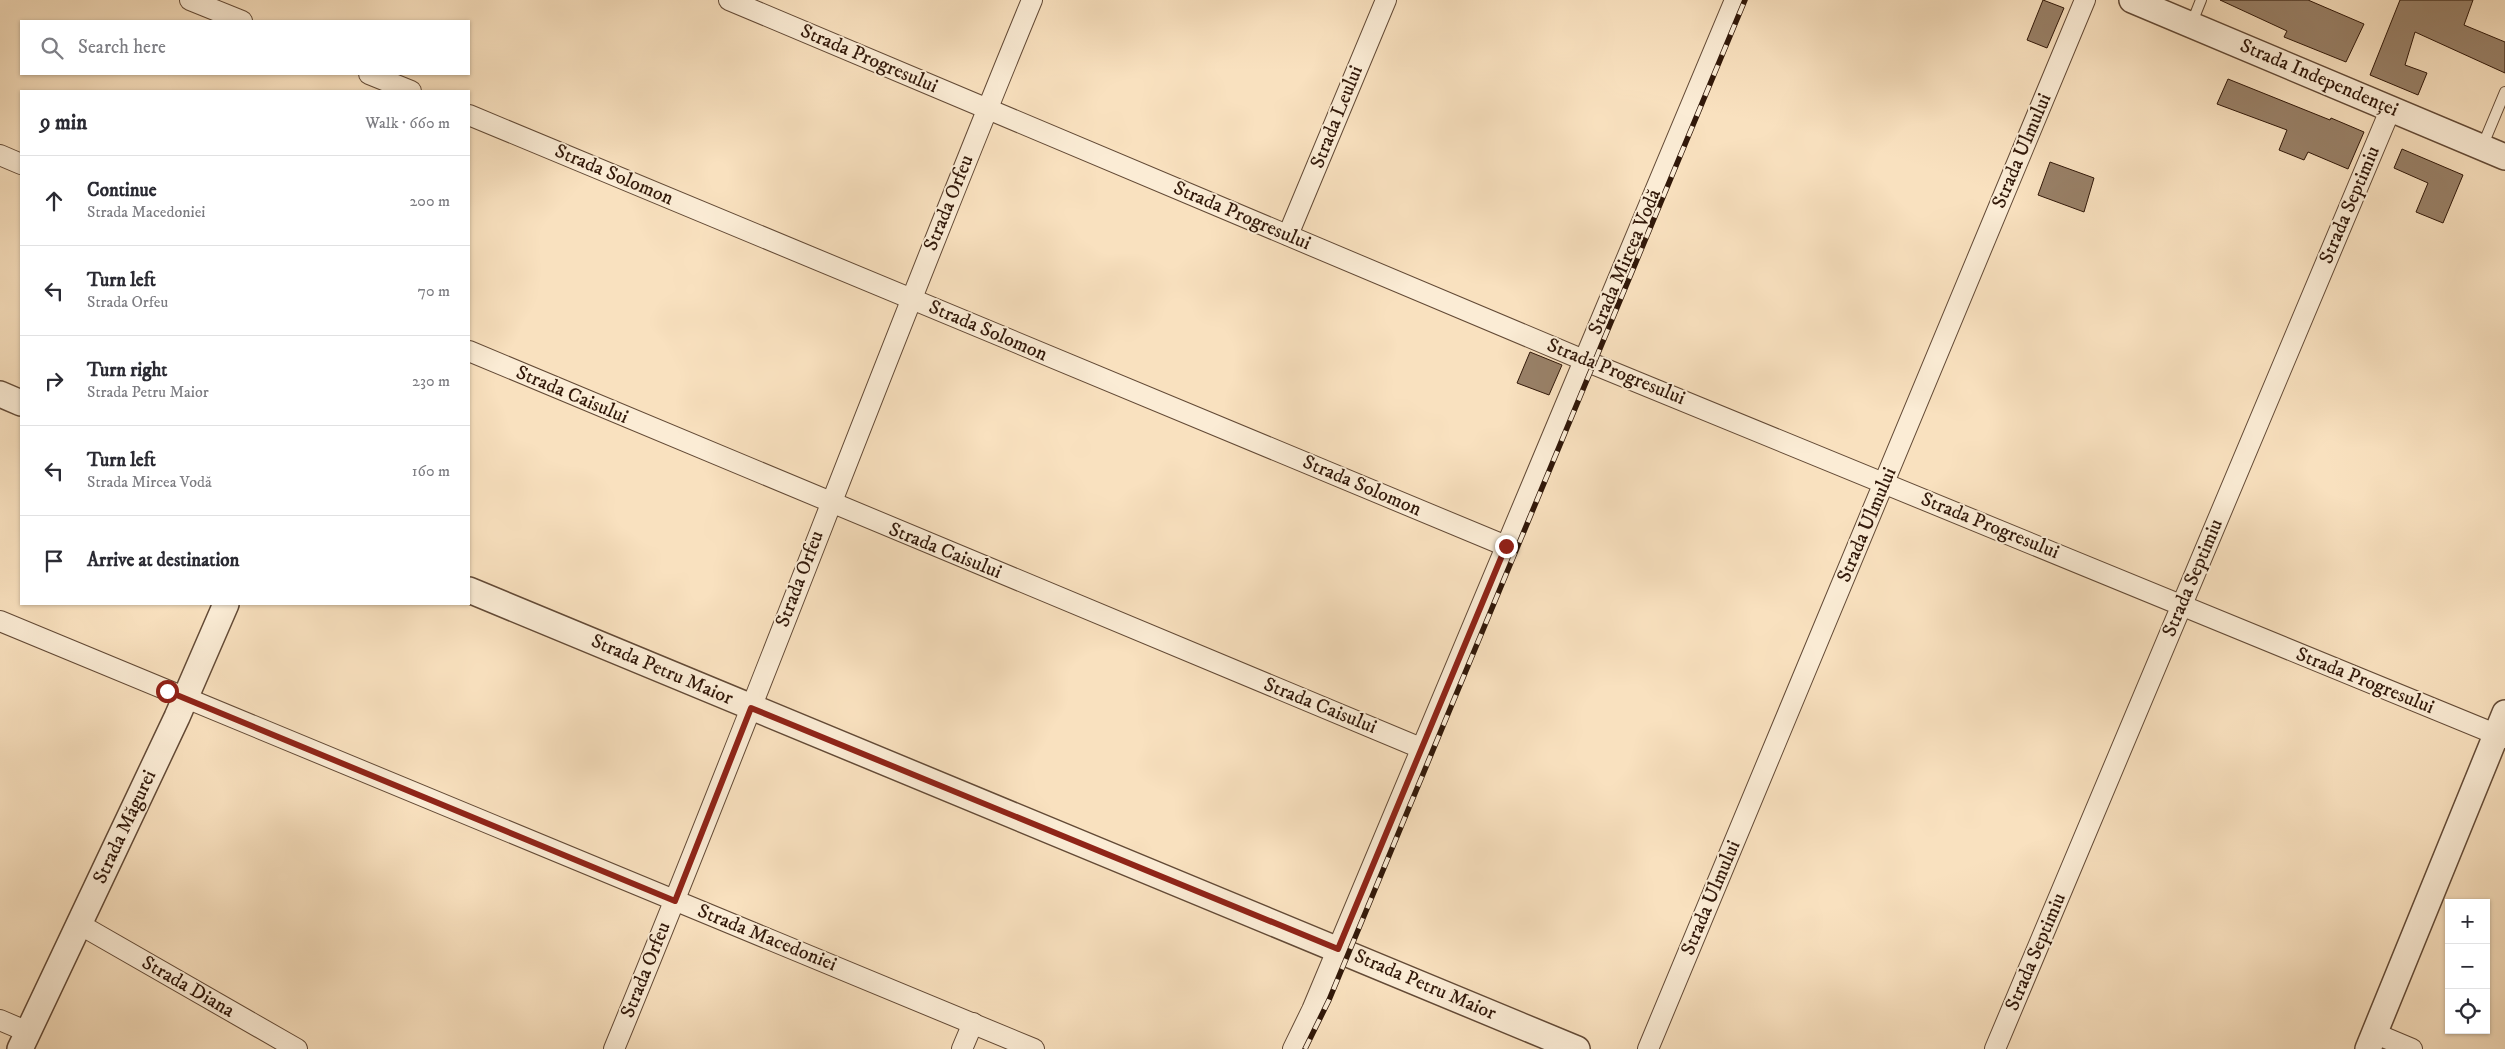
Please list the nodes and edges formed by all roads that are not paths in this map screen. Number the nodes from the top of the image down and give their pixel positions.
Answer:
1 (190, 0) edge
2 (729, 0) edge
3 (1032, 0) edge
4 (1386, 0) edge
5 (1735, 0) edge
6 (2085, 0) edge
7 (2132, 0) edge
8 (2201, 0) edge
9 (240, 20) edge
10 (2191, 25) junction
11 (371, 75) edge
12 (408, 90) edge
13 (2505, 92) edge
14 (2391, 108) junction
15 (986, 110) junction
16 (470, 115) edge
17 (2482, 147) junction
18 (0, 155) edge
19 (2505, 156) edge
20 (20, 164) edge
21 (1288, 235) junction
22 (911, 299) junction
23 (470, 351) edge
24 (1584, 360) junction
25 (0, 394) edge
26 (20, 403) edge
27 (1884, 483) junction
28 (829, 503) junction
29 (1506, 546) junction
30 (470, 590) edge
31 (226, 605) edge
32 (2181, 605) junction
33 (0, 622) edge
34 (186, 699) junction
35 (751, 708) junction
36 (2502, 729) edge
37 (1423, 749) junction
38 (675, 901) junction
39 (79, 924) junction
40 (1338, 949) junction
41 (0, 1020) edge
42 (973, 1023) junction
43 (24, 1041) edge
44 (2371, 1041) edge
45 (297, 1049) edge
46 (614, 1049) edge
47 (962, 1049) edge
48 (1034, 1049) edge
49 (1293, 1049) edge
50 (1577, 1049) edge
51 (1648, 1049) edge
52 (1995, 1049) edge
53 (2412, 1049) edge

1 - 9 street
2 - 15 street, Strada Progresului
3 - 15 street, Strada Orfeu
4 - 21 street, Strada Leului
5 - 24 street, Strada Mircea Vodă
6 - 27 street, Strada Ulmului
7 - 10 street, Strada Independenței
8 - 10 lane
10 - 14 street, Strada Independenței
11 - 12 street
13 - 17 lane
14 - 17 street, Strada Independenței
14 - 32 street, Strada Septimiu
15 - 21 street, Strada Progresului
15 - 22 street, Strada Orfeu
16 - 22 street, Strada Solomon
17 - 19 street, Strada Independenței
18 - 20 street
21 - 24 street, Strada Progresului
22 - 28 street, Strada Orfeu
22 - 29 street, Strada Solomon
23 - 28 street, Strada Caisului
24 - 27 street, Strada Progresului
24 - 29 street, Strada Mircea Vodă
25 - 26 street
27 - 32 street, Strada Progresului
27 - 51 street, Strada Ulmului
28 - 35 street, Strada Orfeu
28 - 37 street, Strada Caisului
29 - 37 street, Strada Mircea Vodă
30 - 35 street, Strada Petru Maior
31 - 34 street, Strada Măgurei
32 - 36 street, Strada Progresului
32 - 52 street, Strada Septimiu
33 - 34 street, Strada Macedoniei
34 - 38 street, Strada Macedoniei
34 - 39 street, Strada Măgurei
35 - 38 street, Strada Orfeu
35 - 40 street, Strada Petru Maior
36 - 44 street
37 - 40 street, Strada Mircea Vodă
38 - 42 street, Strada Macedoniei
38 - 46 street, Strada Orfeu
39 - 43 street, Strada Măgurei
39 - 45 street, Strada Diana
40 - 49 street, Strada Mircea Vodă
40 - 50 street, Strada Petru Maior
41 - 43 street
42 - 47 street
42 - 48 street, Strada Macedoniei
44 - 53 street

